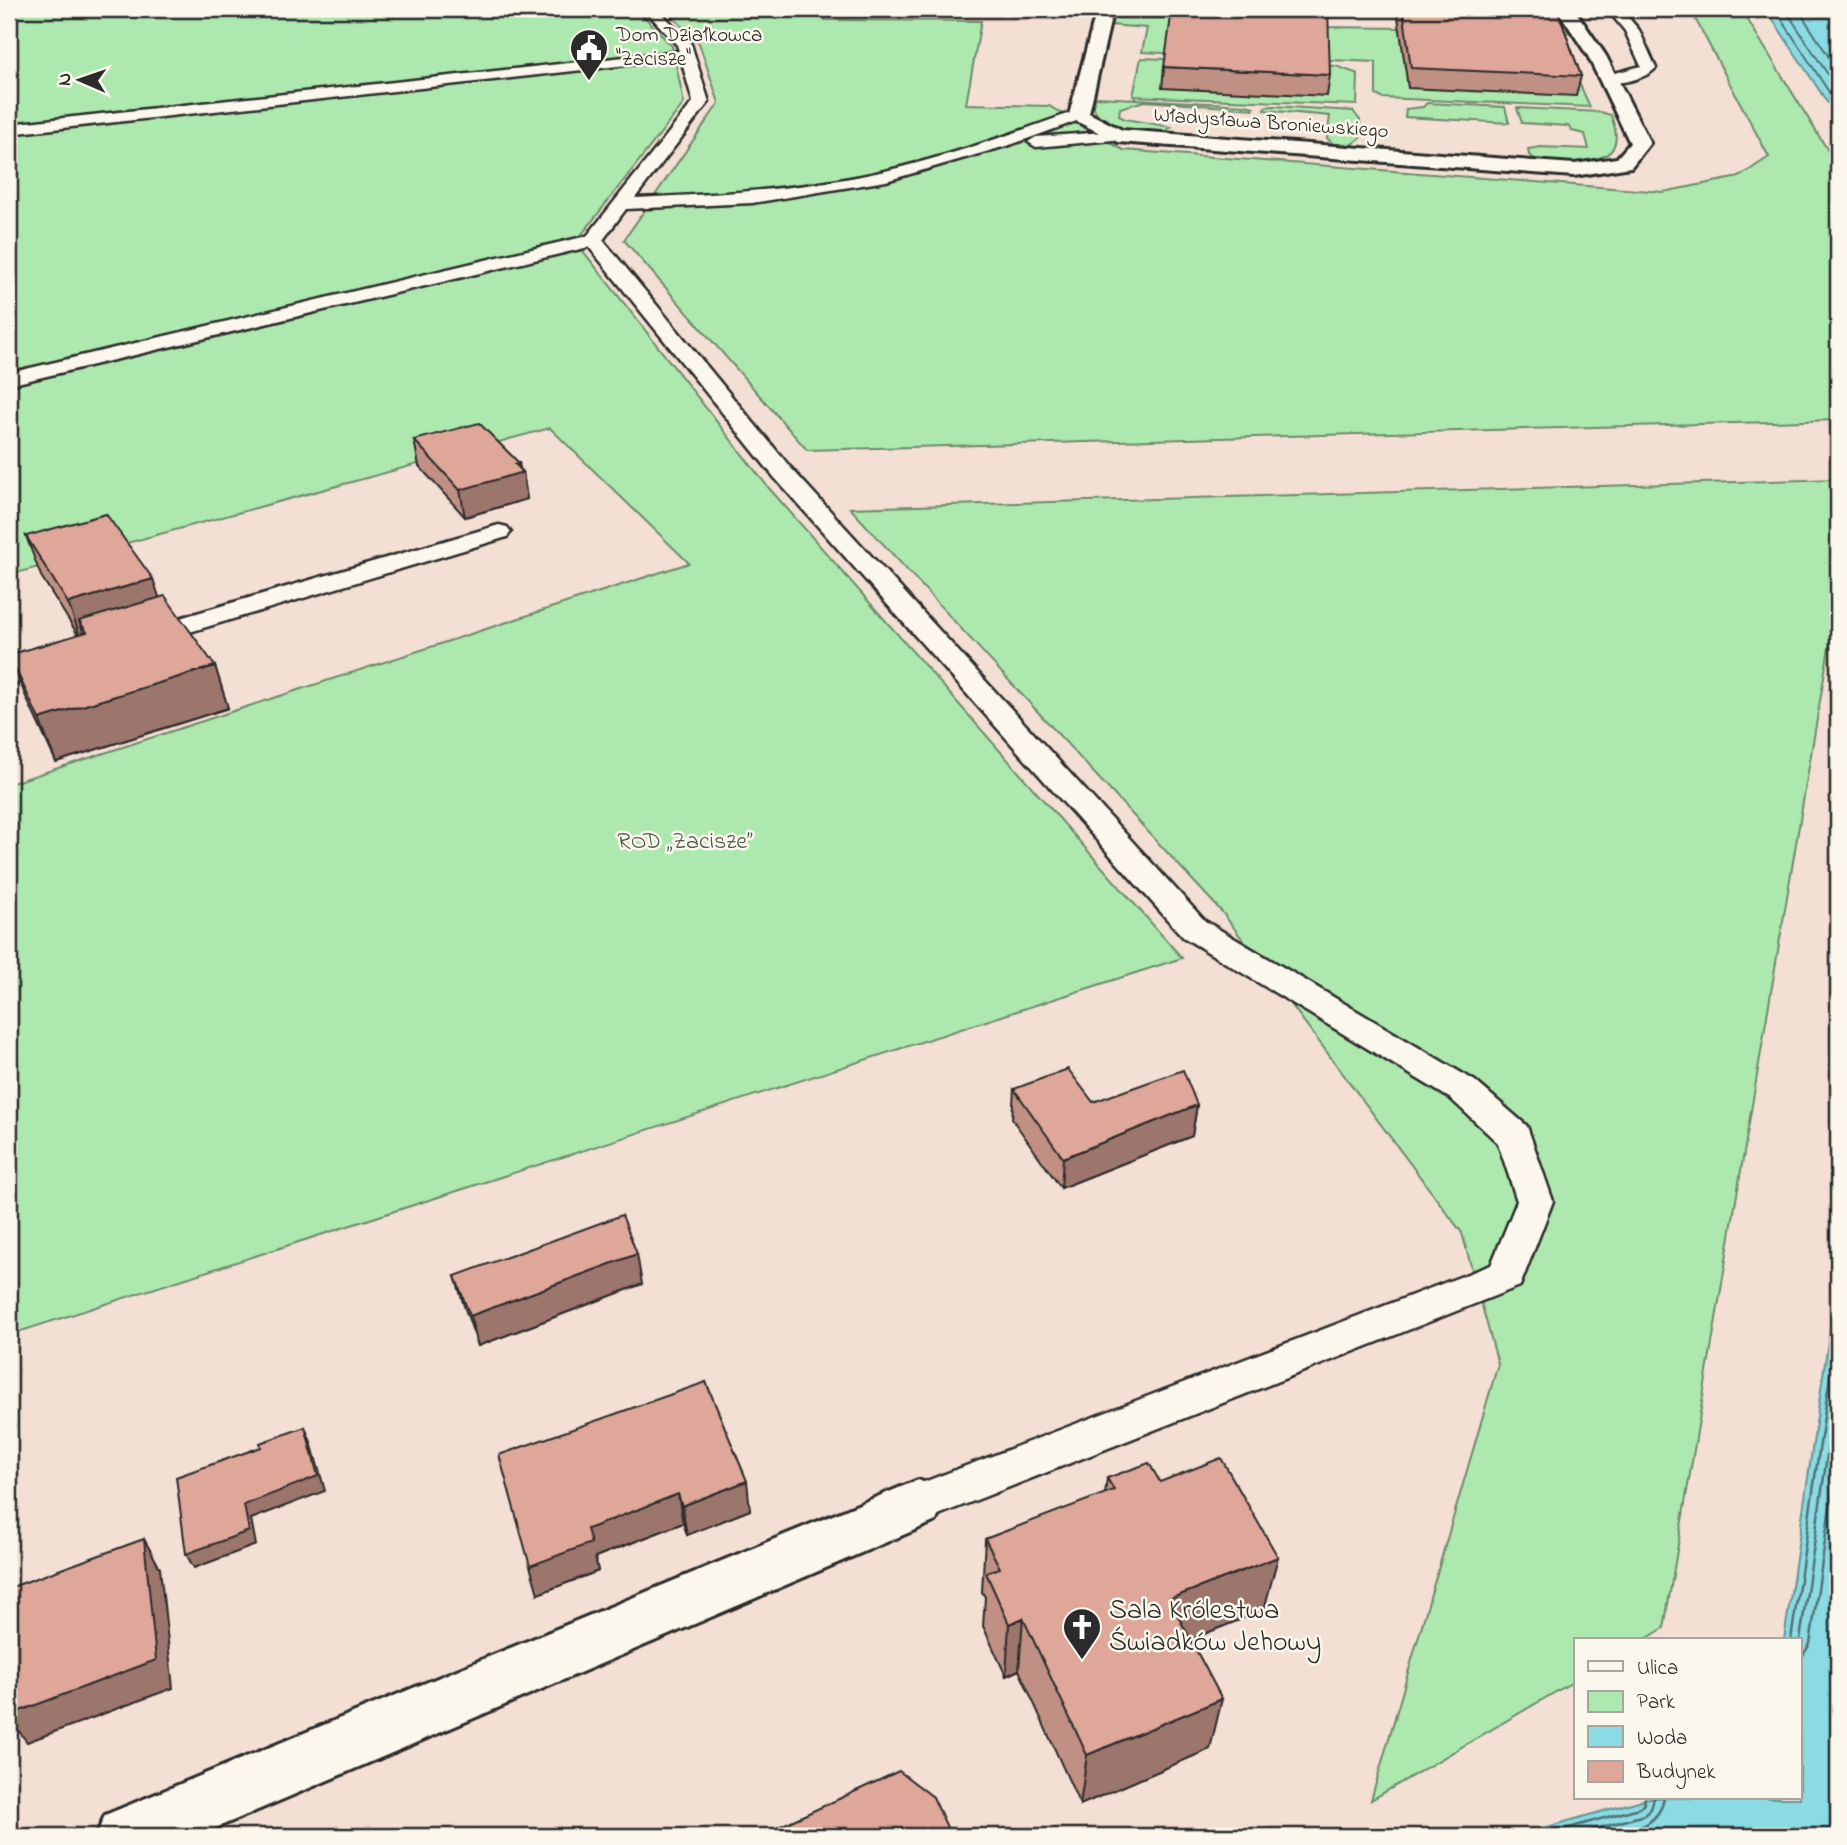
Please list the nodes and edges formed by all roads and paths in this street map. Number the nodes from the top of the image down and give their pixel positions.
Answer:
1 (651, 9) edge
2 (1565, 9) edge
3 (1614, 9) edge
4 (1105, 11) edge
5 (1231, 13) edge
6 (687, 54) junction
7 (1609, 79) junction
8 (1079, 115) junction
9 (9, 130) edge
10 (1118, 136) junction
11 (974, 150) junction
12 (621, 204) junction
13 (593, 240) junction
14 (9, 379) edge
15 (499, 532) dead end
16 (115, 646) edge
17 (75, 657) edge
18 (9, 677) edge
19 (918, 1504) joint
20 (126, 1836) edge

1 - 6 lane
2 - 7 street
3 - 7 lane
4 - 5 lane
4 - 8 street
6 - 9 lane
6 - 12 lane
7 - 10 street, Władysława Broniewskiego
8 - 10 street, Władysława Broniewskiego
8 - 11 lane
10 - 11 lane
11 - 12 lane
12 - 13 lane
13 - 14 lane
13 - 19 lane
15 - 16 lane
17 - 18 lane
19 - 20 street

